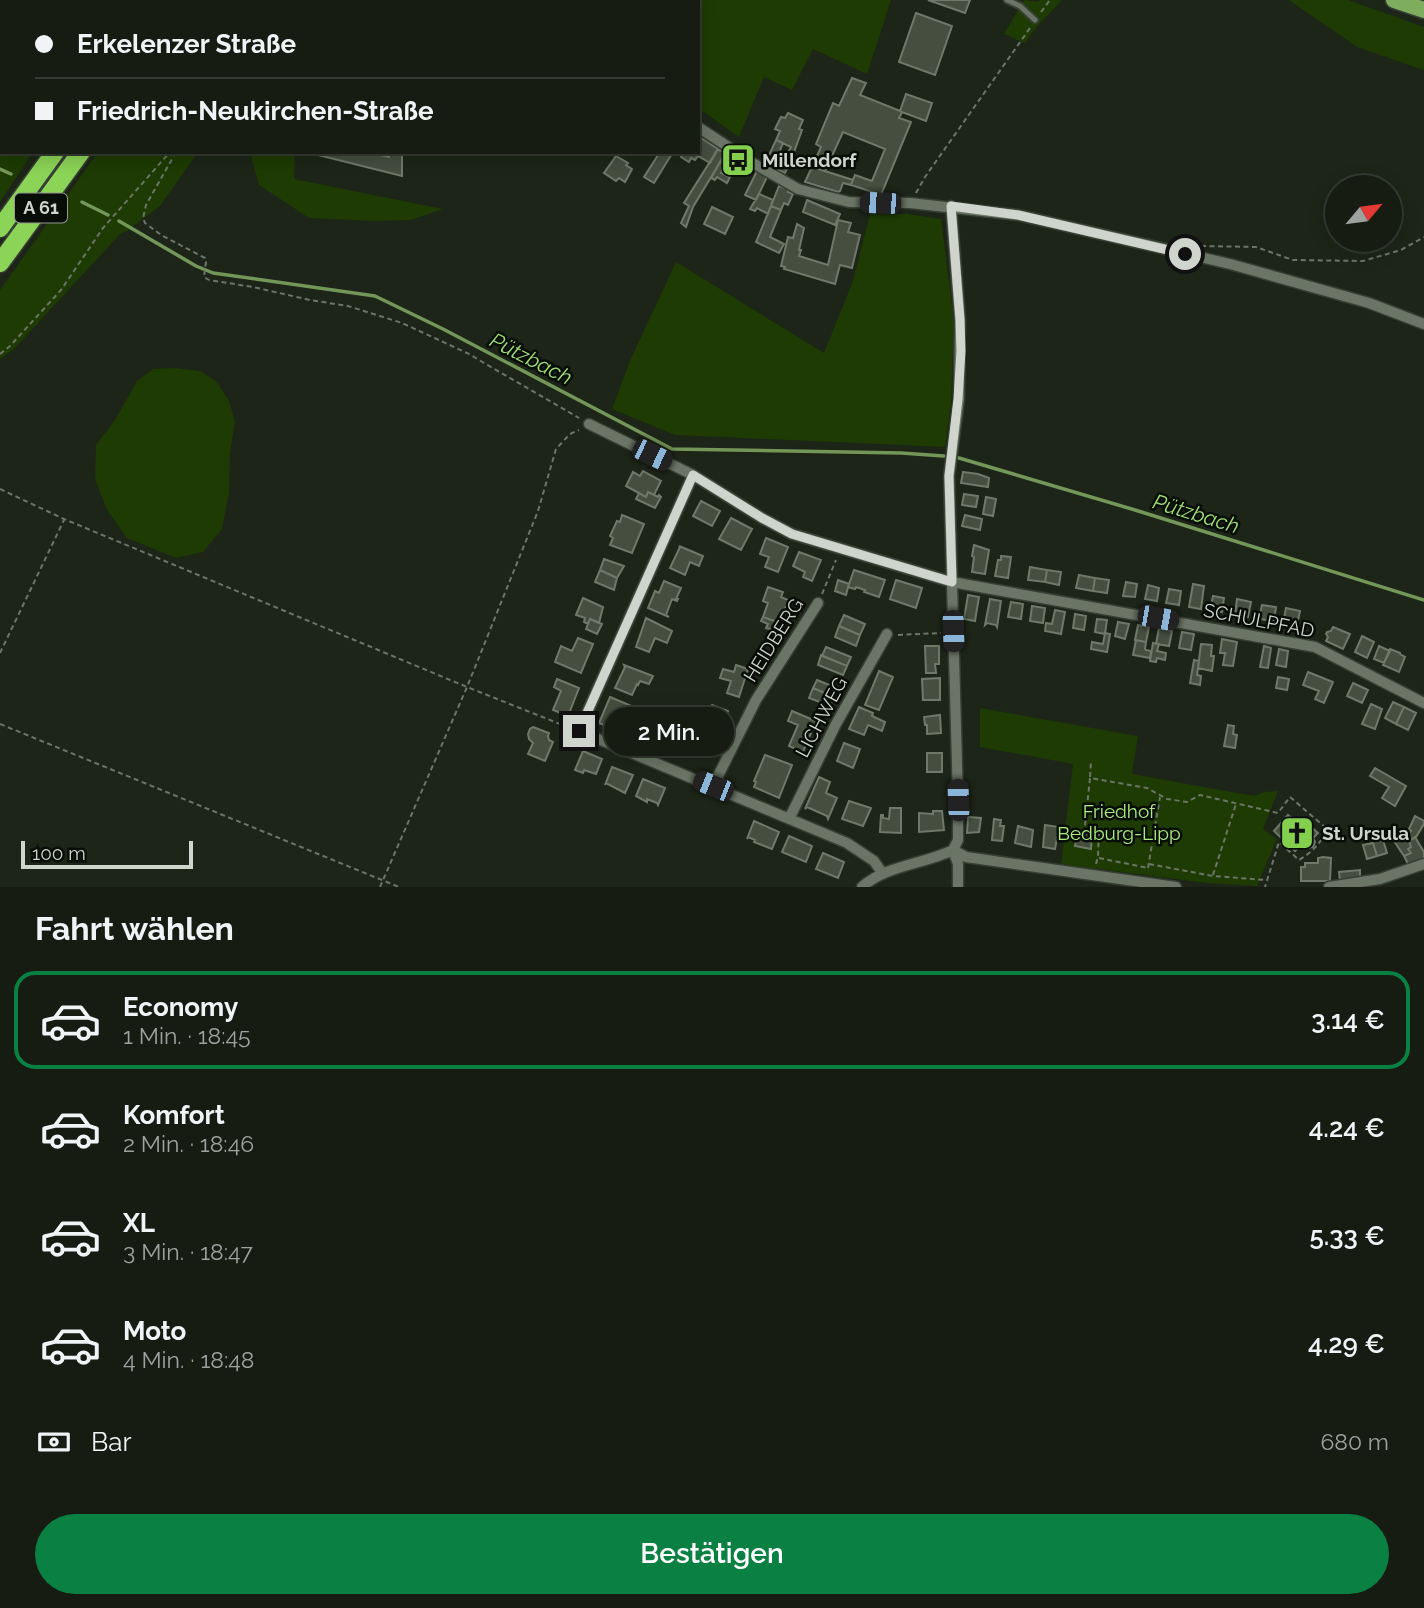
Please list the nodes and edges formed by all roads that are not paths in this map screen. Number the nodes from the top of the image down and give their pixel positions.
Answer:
1 (1007, 0) edge
2 (1394, 0) edge
3 (1424, 10) edge
4 (1035, 20) road end
5 (700, 128) edge
6 (54, 154) edge
7 (80, 154) edge
8 (951, 206) junction
9 (0, 228) edge
10 (0, 263) edge
11 (1424, 324) edge
12 (589, 424) road end
13 (693, 475) junction
14 (952, 582) junction
15 (818, 603) road end
16 (887, 634) road end
17 (1424, 703) edge
18 (713, 786) junction
19 (789, 818) junction
20 (953, 850) junction
21 (1424, 864) edge
22 (883, 874) junction
23 (862, 887) edge
24 (958, 887) edge
25 (1176, 887) edge
26 (1329, 887) edge

1 - 4 lane
2 - 3 main road
5 - 8 street
6 - 9 highway, A 61
7 - 10 highway, A 61
8 - 11 street
8 - 14 street
12 - 13 street, SCHULPFAD
13 - 14 street, SCHULPFAD
13 - 18 street
14 - 17 street, SCHULPFAD
14 - 20 street
15 - 18 street, HEIDBERG
16 - 19 street, LICHWEG
18 - 19 street
19 - 22 street
20 - 22 street
20 - 24 street
20 - 25 street
21 - 26 street
22 - 23 street

